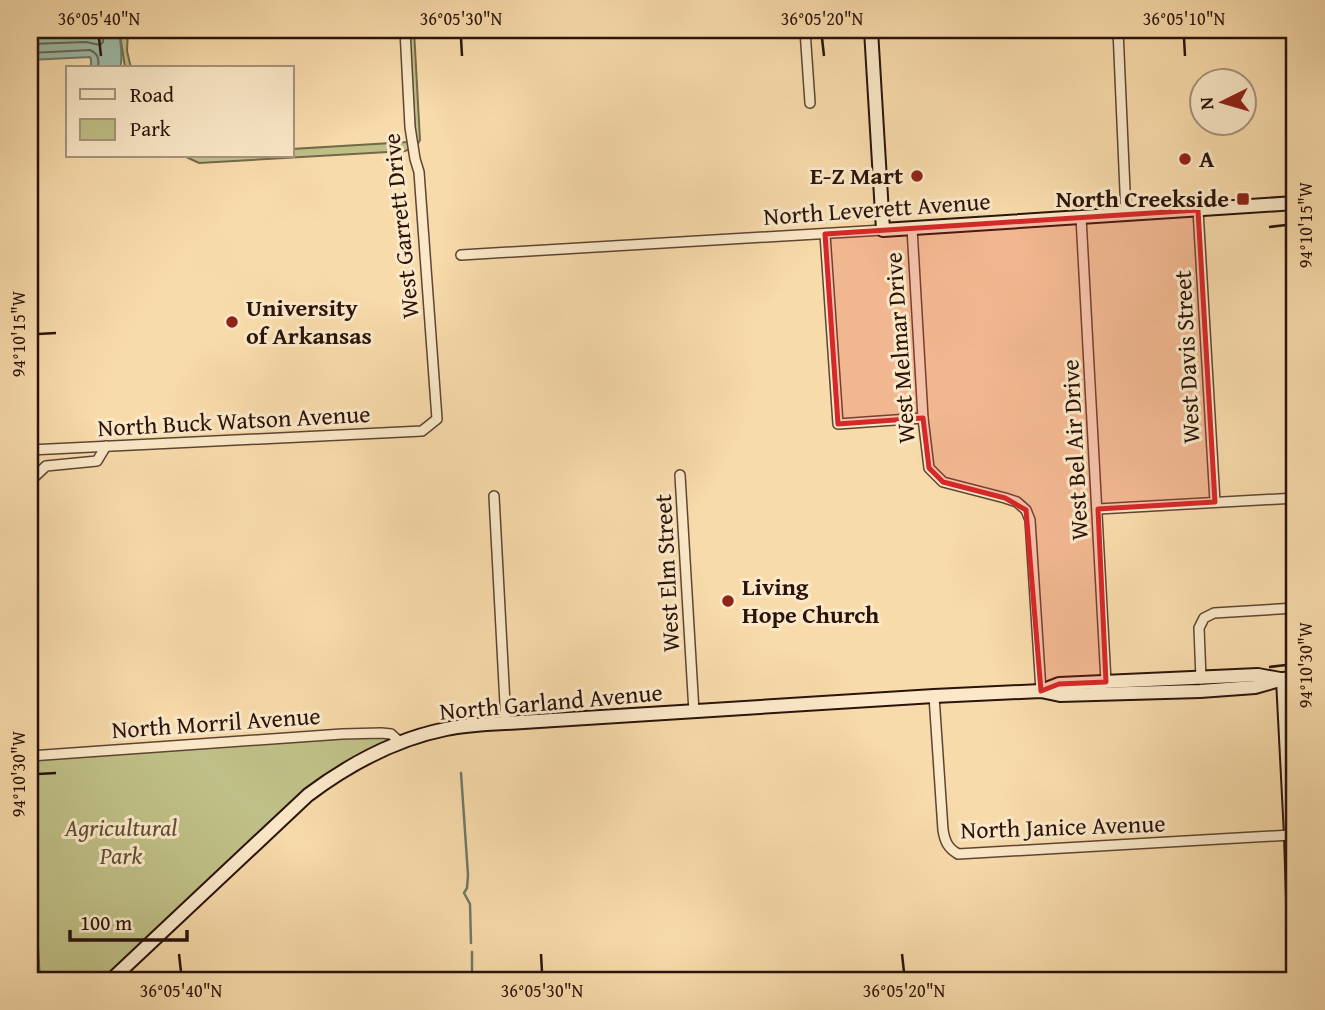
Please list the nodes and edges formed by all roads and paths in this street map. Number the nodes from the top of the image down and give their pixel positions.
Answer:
1 (405, 30) edge
2 (805, 30) edge
3 (871, 30) edge
4 (1118, 30) edge
5 (810, 103) dead end
6 (1295, 203) edge
7 (1198, 210) junction
8 (1126, 214) junction
9 (1081, 217) junction
10 (912, 228) junction
11 (883, 230) junction
12 (825, 234) junction
13 (461, 255) dead end
14 (923, 418) junction
15 (436, 419) joint
16 (106, 446) junction
17 (30, 450) edge
18 (680, 475) dead end
19 (30, 481) edge
20 (494, 496) dead end
21 (1295, 498) edge
22 (1215, 502) junction
23 (1098, 509) junction
24 (1295, 608) edge
25 (1201, 679) junction
26 (1289, 679) edge
27 (1106, 682) junction
28 (1041, 691) junction
29 (934, 696) junction
30 (694, 712) junction
31 (506, 723) junction
32 (401, 743) junction
33 (30, 757) edge
34 (1291, 835) junction
35 (30, 915) edge
36 (1295, 957) edge
37 (1295, 963) edge
38 (33, 980) edge
39 (111, 980) edge

1 - 15 street, West Garrett Drive
2 - 5 street
3 - 11 main road
4 - 8 street
6 - 7 main road, North Leverett Avenue
7 - 8 main road, North Leverett Avenue
7 - 22 street, West Davis Street
8 - 9 main road, North Leverett Avenue
9 - 10 main road, North Leverett Avenue
9 - 23 street, West Bel Air Drive
10 - 11 main road, North Leverett Avenue
10 - 14 street, West Melmar Drive
11 - 12 street, North Leverett Avenue
12 - 13 street, North Leverett Avenue
12 - 14 street
14 - 28 street, West Melmar Drive
15 - 16 street, North Buck Watson Avenue
16 - 17 street, North Buck Watson Avenue
16 - 19 street
18 - 30 street, West Elm Street
20 - 31 street
21 - 22 street
22 - 23 street
23 - 27 street, West Bel Air Drive
24 - 25 street
25 - 26 main road, North Garland Avenue
25 - 27 main road, North Garland Avenue
26 - 28 main road, North Garland Avenue
26 - 34 main road
27 - 28 main road, North Garland Avenue
28 - 29 main road, North Garland Avenue
29 - 30 main road, North Garland Avenue
29 - 34 street, North Janice Avenue
30 - 31 main road, North Garland Avenue
31 - 32 main road, North Garland Avenue
32 - 33 street, North Morril Avenue
32 - 39 main road, North Garland Avenue
34 - 36 main road
35 - 38 street
36 - 37 main road

